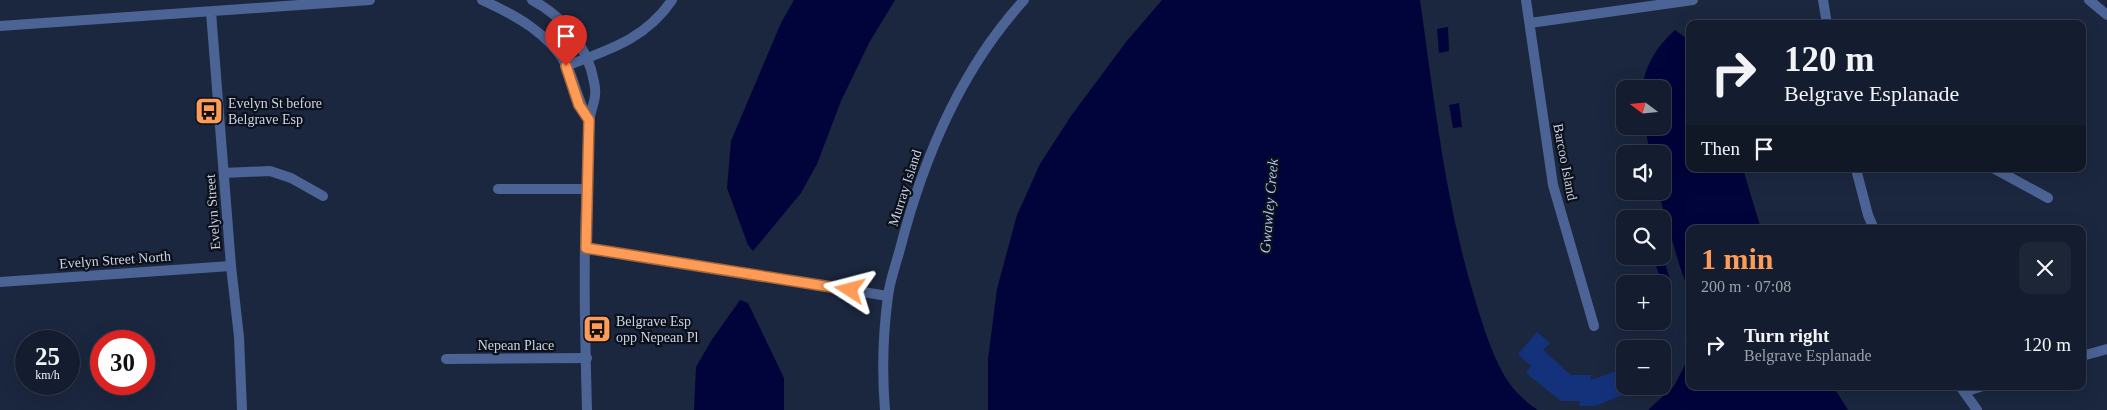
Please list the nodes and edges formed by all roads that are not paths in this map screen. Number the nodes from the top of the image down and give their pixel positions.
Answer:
1 (370, 0) edge
2 (482, 0) edge
3 (532, 0) edge
4 (672, 0) edge
5 (1024, 0) edge
6 (1526, 0) edge
7 (1693, 0) edge
8 (1823, 0) edge
9 (2089, 0) edge
10 (212, 12) junction
11 (2107, 15) edge
12 (1826, 20) edge
13 (1530, 23) junction
14 (0, 26) edge
15 (587, 58) junction
16 (566, 66) junction
17 (589, 120) junction
18 (1857, 172) edge
19 (2000, 172) edge
20 (224, 173) junction
21 (498, 189) dead end
22 (587, 190) junction
23 (323, 196) dead end
24 (2048, 198) dead end
25 (1872, 225) edge
26 (586, 248) junction
27 (231, 266) junction
28 (0, 282) edge
29 (888, 296) junction
30 (1594, 326) dead end
31 (2107, 349) edge
32 (2086, 355) edge
33 (587, 358) junction
34 (446, 359) dead end
35 (1963, 390) edge
36 (242, 410) edge
37 (588, 410) edge
38 (885, 410) edge
39 (1977, 410) edge

1 - 10 street
2 - 16 street
3 - 15 street
4 - 15 street
5 - 29 street, Murray Island
6 - 13 street, Barcoo Island
7 - 13 street
8 - 12 street
9 - 11 street
10 - 14 street
10 - 20 street, Evelyn Street
13 - 30 street, Barcoo Island
15 - 16 street
15 - 17 street
16 - 17 street
17 - 22 street
18 - 25 street
19 - 24 street
20 - 23 street
20 - 27 street, Evelyn Street
21 - 22 street
22 - 26 street
26 - 29 street
26 - 33 street
27 - 28 street, Evelyn Street North
27 - 36 street, Evelyn Street
29 - 38 street, Murray Island
31 - 32 street
33 - 34 street, Nepean Place
33 - 37 street
35 - 39 street

